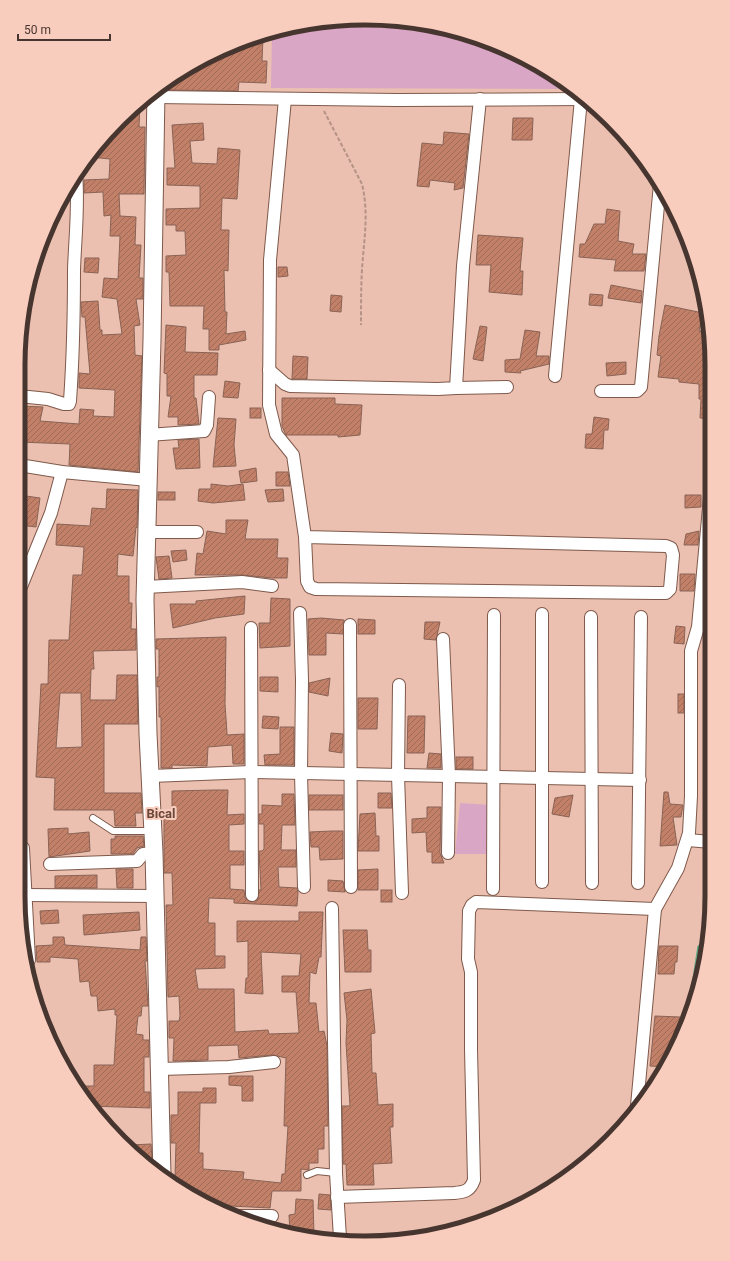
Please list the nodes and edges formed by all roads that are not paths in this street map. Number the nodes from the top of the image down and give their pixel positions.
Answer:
1 (160, 93) edge
2 (156, 97) edge
3 (285, 99) junction
4 (480, 99) junction
5 (577, 99) edge
6 (583, 104) edge
7 (76, 186) edge
8 (659, 195) edge
9 (269, 370) junction
10 (555, 376) dead end
11 (507, 387) dead end
12 (456, 388) junction
13 (601, 392) dead end
14 (25, 397) edge
15 (209, 397) dead end
16 (148, 435) junction
17 (25, 466) edge
18 (62, 472) junction
19 (148, 480) junction
20 (147, 532) junction
21 (197, 532) dead end
22 (305, 538) junction
23 (705, 554) edge
24 (25, 577) edge
25 (272, 586) dead end
26 (145, 587) junction
27 (300, 612) dead end
28 (542, 614) dead end
29 (494, 615) dead end
30 (591, 616) dead end
31 (641, 617) dead end
32 (350, 625) dead end
33 (251, 628) dead end
34 (443, 639) dead end
35 (399, 685) dead end
36 (251, 772) junction
37 (301, 774) junction
38 (351, 775) junction
39 (398, 775) junction
40 (151, 776) junction
41 (449, 776) junction
42 (495, 777) junction
43 (542, 778) junction
44 (592, 779) junction
45 (640, 780) junction
46 (93, 818) dead end
47 (153, 831) junction
48 (688, 840) junction
49 (705, 841) edge
50 (154, 853) junction
51 (448, 853) dead end
52 (50, 864) dead end
53 (542, 882) dead end
54 (592, 883) dead end
55 (638, 883) dead end
56 (304, 887) dead end
57 (351, 887) dead end
58 (493, 888) dead end
59 (402, 893) dead end
60 (25, 895) joint
61 (252, 895) dead end
62 (155, 896) junction
63 (332, 908) dead end
64 (655, 909) junction
65 (27, 932) edge
66 (274, 1062) dead end
67 (160, 1068) junction
68 (638, 1099) edge
69 (162, 1169) edge
70 (336, 1173) junction
71 (307, 1175) dead end
72 (337, 1197) junction
73 (251, 1216) edge
74 (272, 1216) dead end
75 (340, 1235) edge

1 - 3 street
2 - 16 street
3 - 4 street
3 - 9 street
4 - 5 street
4 - 12 street
6 - 10 street
7 - 14 street
8 - 13 street
9 - 12 street
9 - 22 street
11 - 12 street
15 - 16 street
16 - 19 street
17 - 18 street
18 - 19 street
18 - 24 street
19 - 20 street
20 - 21 street
20 - 26 street
22 - 22 street
23 - 48 street
25 - 26 street
26 - 40 street
27 - 37 street
28 - 43 street
29 - 42 street
30 - 44 street
31 - 45 street
32 - 38 street
33 - 36 street
34 - 41 street
35 - 39 street
36 - 37 street
36 - 40 street
36 - 61 street
37 - 38 street
37 - 56 street
38 - 39 street
38 - 57 street
39 - 41 street
39 - 59 street
40 - 47 street
41 - 42 street
41 - 51 street
42 - 43 street
42 - 58 street
43 - 44 street
43 - 53 street
44 - 45 street
44 - 54 street
45 - 55 street
46 - 47 lane
47 - 50 street
48 - 49 street
48 - 64 street
50 - 52 street
50 - 62 street
60 - 62 street
60 - 65 street
62 - 67 street
63 - 70 street
64 - 68 street
64 - 72 street
66 - 67 street
67 - 69 street
70 - 71 lane
70 - 72 street
72 - 75 street
73 - 74 street

